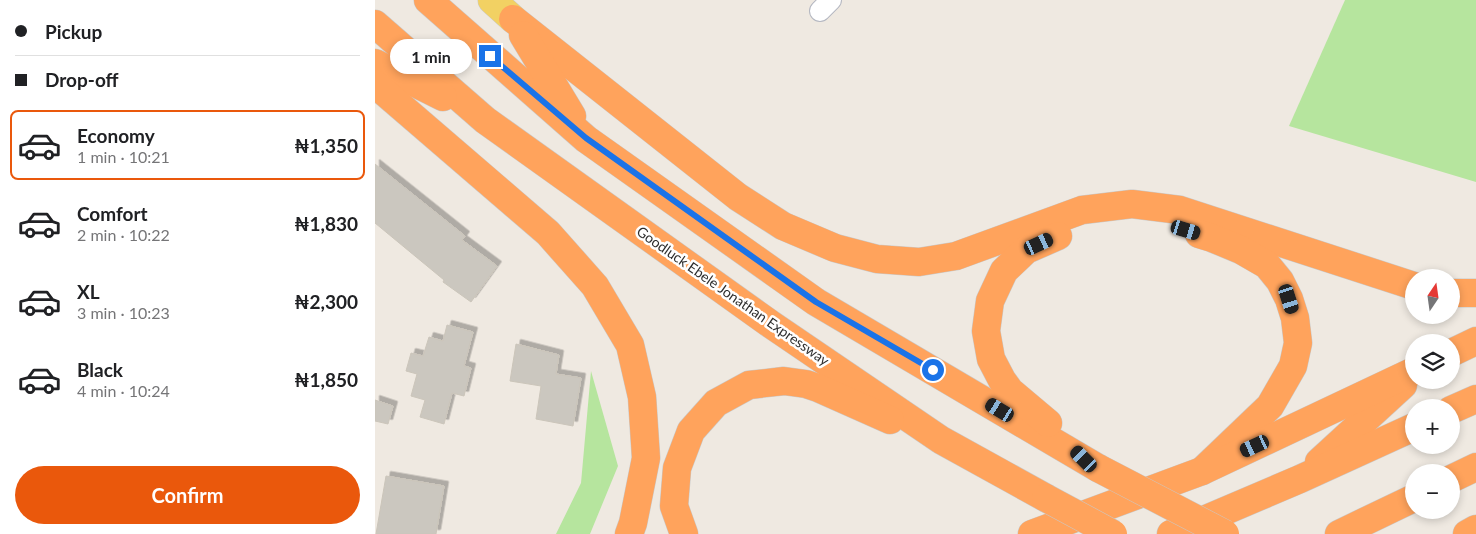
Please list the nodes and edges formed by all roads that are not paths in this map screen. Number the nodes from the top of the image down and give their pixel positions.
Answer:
1 (428, 0) edge
2 (492, 0) edge
3 (513, 19) junction
4 (375, 24) edge
5 (375, 63) edge
6 (375, 84) edge
7 (485, 120) junction
8 (586, 138) junction
9 (1405, 283) edge
10 (1460, 293) edge
11 (1476, 293) edge
12 (1476, 341) edge
13 (1460, 349) edge
14 (1405, 375) edge
15 (1405, 384) edge
16 (1476, 399) edge
17 (1460, 406) edge
18 (1405, 431) edge
19 (941, 440) junction
20 (1091, 464) junction
21 (1476, 467) edge
22 (1202, 471) junction
23 (1460, 475) edge
24 (1300, 479) junction
25 (1405, 502) edge
26 (1476, 529) edge
27 (629, 534) edge
28 (684, 534) edge
29 (1032, 534) edge
30 (1113, 534) edge
31 (1171, 534) edge
32 (1225, 534) edge
33 (1339, 534) edge
34 (1467, 534) edge

1 - 8 highway
2 - 3 main road
3 - 8 highway
3 - 9 highway
4 - 7 highway, Goodluck Ebele Jonathan Expressway
5 - 7 highway
6 - 27 highway
7 - 19 highway, Goodluck Ebele Jonathan Expressway
8 - 20 highway
10 - 11 highway
12 - 13 highway
14 - 22 highway
15 - 24 highway
16 - 17 highway
18 - 24 highway
19 - 28 highway
19 - 30 highway, Goodluck Ebele Jonathan Expressway, bridge
20 - 22 highway
20 - 32 highway, bridge
21 - 23 highway
22 - 29 highway
24 - 31 highway
25 - 33 highway
26 - 34 highway

